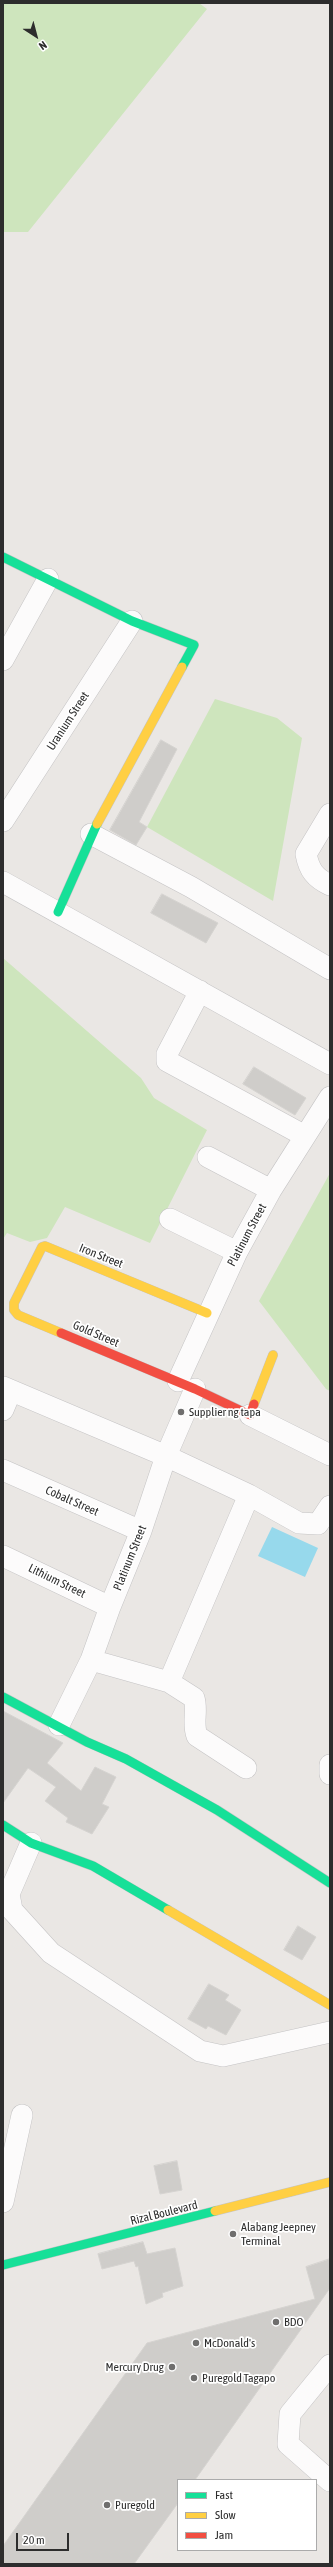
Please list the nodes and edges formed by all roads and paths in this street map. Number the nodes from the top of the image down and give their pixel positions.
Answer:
1 (3, 557) edge
2 (48, 579) junction
3 (132, 621) junction
4 (3, 660) edge
5 (330, 814) edge
6 (3, 821) edge
7 (91, 834) junction
8 (3, 882) edge
9 (330, 885) edge
10 (58, 912) junction
11 (330, 969) edge
12 (200, 991) junction
13 (330, 1064) edge
14 (330, 1097) edge
15 (305, 1136) junction
16 (208, 1157) dead end
17 (271, 1190) junction
18 (170, 1219) dead end
19 (237, 1252) junction
20 (14, 1302) joint
21 (208, 1313) junction
22 (273, 1355) dead end
23 (187, 1385) junction
24 (7, 1389) edge
25 (3, 1410) edge
26 (250, 1415) junction
27 (166, 1456) junction
28 (330, 1456) edge
29 (3, 1470) edge
30 (249, 1495) junction
31 (330, 1506) edge
32 (141, 1532) junction
33 (3, 1556) edge
34 (110, 1607) junction
35 (91, 1660) junction
36 (169, 1682) junction
37 (3, 1697) edge
38 (59, 1725) junction
39 (330, 1765) edge
40 (246, 1768) dead end
41 (330, 1774) edge
42 (3, 1825) edge
43 (31, 1842) junction
44 (330, 1883) edge
45 (330, 2005) edge
46 (330, 2032) edge
47 (22, 2115) dead end
48 (330, 2182) edge
49 (3, 2202) edge
50 (3, 2265) edge
51 (330, 2366) edge
52 (330, 2481) edge

1 - 2 street
2 - 3 street
2 - 4 street
3 - 6 street, Uranium Street
3 - 7 street
5 - 9 street
7 - 10 street
7 - 11 street
8 - 10 street
10 - 12 street
12 - 13 street
12 - 15 street
14 - 15 street, Platinum Street
15 - 17 street, Platinum Street
16 - 17 street
17 - 19 street, Platinum Street
18 - 19 street
19 - 21 street, Platinum Street
20 - 21 street, Iron Street
20 - 23 street, Gold Street
21 - 23 street, Platinum Street
22 - 26 street
23 - 26 street
23 - 27 street, Platinum Street
24 - 25 street
24 - 27 street
26 - 28 street
27 - 30 street
27 - 32 street, Platinum Street
29 - 32 street, Cobalt Street
30 - 31 street
30 - 36 street
32 - 34 street, Platinum Street
33 - 34 street, Lithium Street
34 - 35 street, Platinum Street
35 - 36 street
35 - 38 street, Platinum Street
36 - 40 street
37 - 38 street
38 - 44 street
39 - 41 street
42 - 43 street
43 - 45 street
43 - 46 street
47 - 49 street
48 - 50 street, Rizal Boulevard
51 - 52 street

